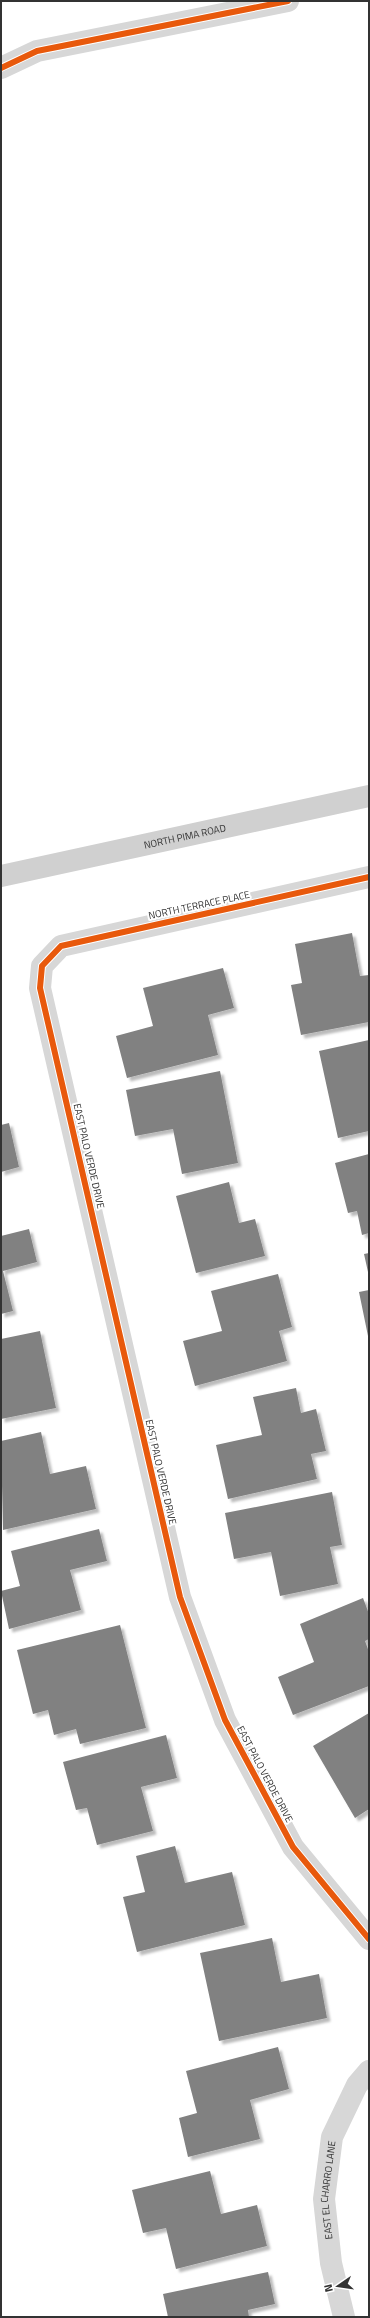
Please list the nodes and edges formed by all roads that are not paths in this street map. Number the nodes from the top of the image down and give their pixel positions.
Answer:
1 (288, 1) edge
2 (1, 68) edge
3 (369, 796) edge
4 (1, 876) edge
5 (369, 877) edge
6 (42, 966) joint
7 (369, 1939) edge
8 (369, 2071) edge
9 (344, 2317) edge

1 - 2 street
3 - 4 main road, NORTH PIMA ROAD
5 - 6 street, NORTH TERRACE PLACE
6 - 7 street, EAST PALO VERDE DRIVE
8 - 9 street, EAST EL CHARRO LANE

